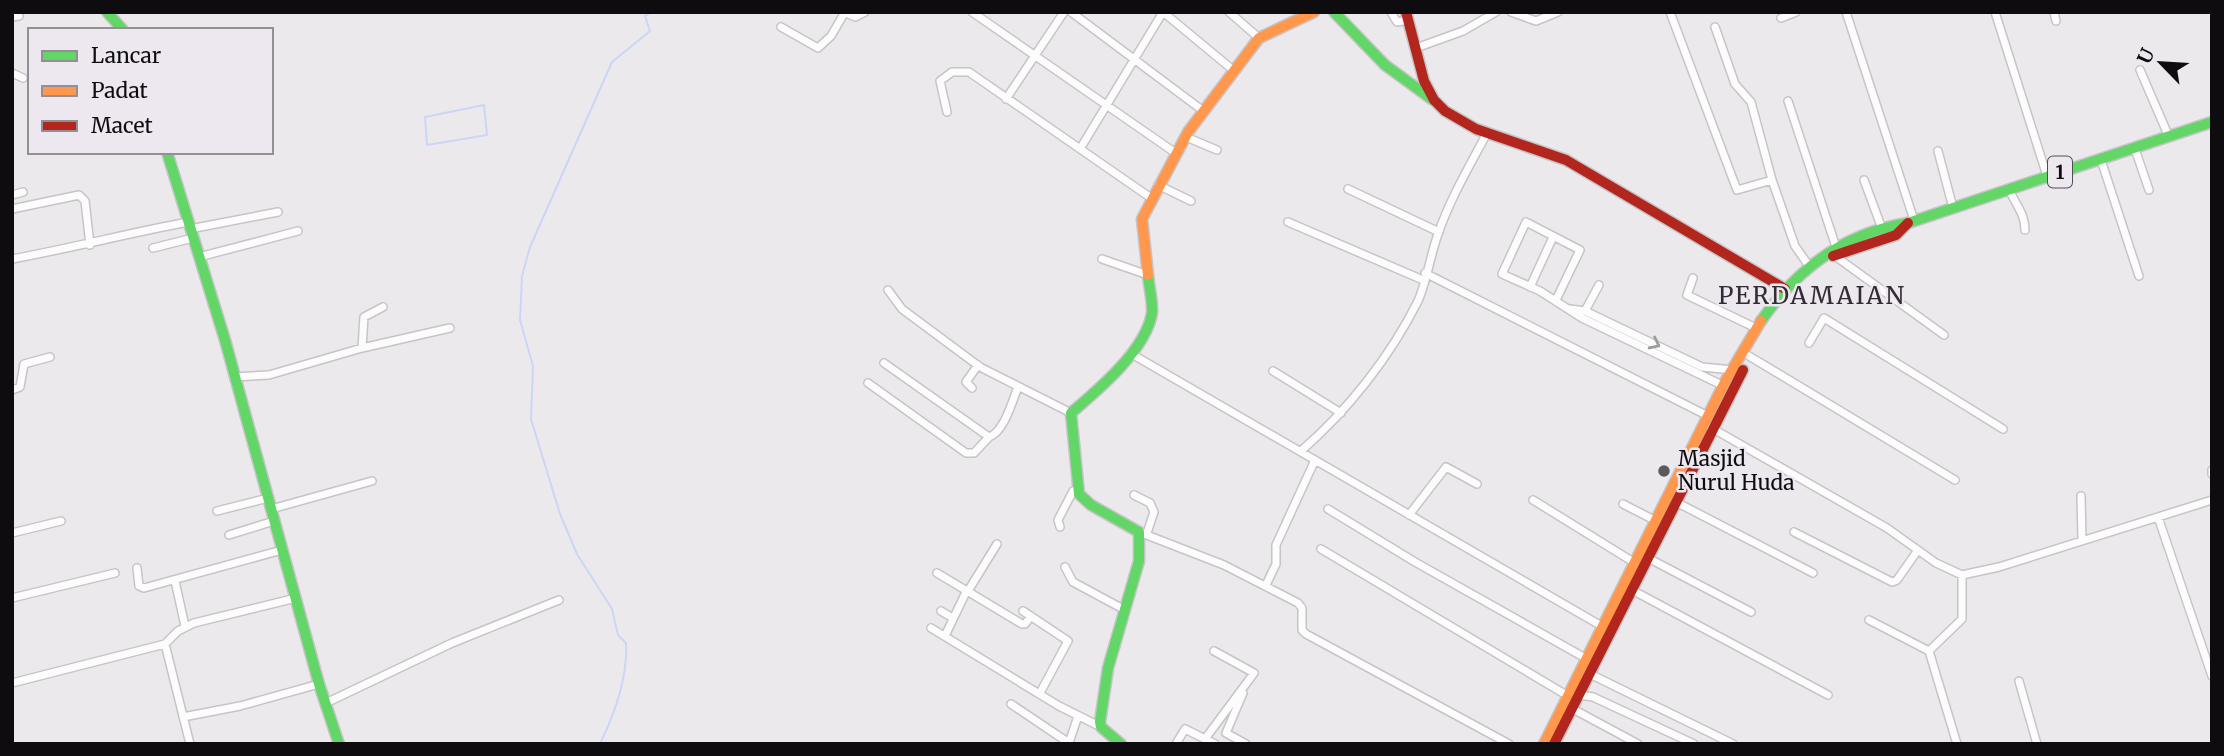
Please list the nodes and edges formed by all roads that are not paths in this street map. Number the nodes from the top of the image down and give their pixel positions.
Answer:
1 (107, 12) edge
2 (865, 12) edge
3 (972, 12) edge
4 (1064, 12) edge
5 (1071, 12) edge
6 (1163, 12) edge
7 (1229, 12) edge
8 (1314, 12) edge
9 (1334, 12) edge
10 (1391, 12) edge
11 (1496, 12) edge
12 (1511, 12) edge
13 (1558, 12) edge
14 (1670, 12) edge
15 (1796, 12) edge
16 (1846, 12) edge
17 (1995, 12) edge
18 (845, 13) edge
19 (1407, 16) edge
20 (1781, 18) dead end
21 (781, 27) dead end
22 (1715, 27) dead end
23 (121, 28) edge
24 (1259, 38) junction
25 (1416, 48) junction
26 (1036, 54) junction
27 (1134, 59) junction
28 (1233, 70) junction
29 (2140, 70) dead end
30 (12, 73) edge
31 (23, 78) dead end
32 (1006, 99) junction
33 (1433, 100) junction
34 (1788, 101) dead end
35 (1107, 105) junction
36 (1202, 110) junction
37 (947, 111) dead end
38 (2212, 122) edge
39 (1487, 133) junction
40 (1186, 137) junction
41 (2169, 137) junction
42 (1080, 149) junction
43 (2135, 149) junction
44 (1217, 150) dead end
45 (1938, 151) dead end
46 (168, 154) edge
47 (1177, 154) junction
48 (2101, 160) junction
49 (2047, 176) junction
50 (1772, 180) junction
51 (1864, 180) dead end
52 (1158, 185) junction
53 (1348, 189) dead end
54 (2009, 189) junction
55 (2149, 190) dead end
56 (23, 192) dead end
57 (12, 195) edge
58 (1151, 198) junction
59 (1191, 201) dead end
60 (1953, 208) junction
61 (12, 209) edge
62 (278, 212) dead end
63 (1288, 222) dead end
64 (1911, 222) junction
65 (1881, 226) junction
66 (2025, 229) dead end
67 (190, 230) junction
68 (298, 231) dead end
69 (1438, 232) junction
70 (1553, 237) junction
71 (90, 245) junction
72 (153, 248) dead end
73 (1835, 251) junction
74 (199, 257) junction
75 (12, 259) edge
76 (1102, 259) dead end
77 (1809, 266) junction
78 (1148, 275) junction
79 (2139, 276) dead end
80 (1424, 277) junction
81 (1693, 278) dead end
82 (1599, 285) dead end
83 (1530, 287) junction
84 (1785, 289) junction
85 (888, 290) dead end
86 (1556, 300) junction
87 (383, 307) dead end
88 (1570, 309) junction
89 (1585, 311) junction
90 (450, 327) dead end
91 (1756, 328) junction
92 (1944, 335) dead end
93 (1809, 344) dead end
94 (362, 348) junction
95 (1130, 353) junction
96 (1749, 356) junction
97 (50, 357) dead end
98 (884, 363) dead end
99 (978, 365) junction
100 (1733, 370) junction
101 (1273, 371) dead end
102 (234, 377) junction
103 (868, 383) dead end
104 (1725, 386) junction
105 (1018, 387) junction
106 (972, 388) dead end
107 (12, 390) edge
108 (1071, 413) junction
109 (1341, 413) junction
110 (1708, 423) junction
111 (2003, 429) dead end
112 (989, 437) junction
113 (1301, 452) junction
114 (1315, 460) junction
115 (1955, 480) dead end
116 (372, 481) dead end
117 (1477, 484) dead end
118 (1077, 491) junction
119 (1134, 495) dead end
120 (2081, 496) dead end
121 (268, 498) junction
122 (1533, 500) dead end
123 (2212, 500) edge
124 (1676, 502) junction
125 (1623, 504) dead end
126 (271, 509) junction
127 (1328, 509) dead end
128 (217, 511) dead end
129 (1409, 515) junction
130 (2158, 517) junction
131 (61, 521) dead end
132 (274, 521) junction
133 (1656, 522) junction
134 (1060, 527) dead end
135 (1794, 532) dead end
136 (12, 533) edge
137 (1143, 533) junction
138 (229, 535) dead end
139 (2082, 540) junction
140 (996, 544) dead end
141 (1321, 549) dead end
142 (282, 550) junction
143 (1918, 550) junction
144 (1647, 558) junction
145 (1635, 563) junction
146 (1065, 567) dead end
147 (137, 568) dead end
148 (115, 573) dead end
149 (937, 573) dead end
150 (1812, 573) dead end
151 (1962, 575) junction
152 (175, 580) junction
153 (1266, 585) junction
154 (968, 590) junction
155 (1632, 590) junction
156 (12, 598) edge
157 (296, 598) junction
158 (559, 600) dead end
159 (1125, 610) junction
160 (941, 611) dead end
161 (1023, 611) dead end
162 (1751, 612) dead end
163 (1031, 616) junction
164 (951, 617) junction
165 (1869, 620) dead end
166 (185, 626) junction
167 (931, 628) dead end
168 (1606, 629) junction
169 (945, 636) junction
170 (165, 645) junction
171 (1214, 650) dead end
172 (1929, 652) junction
173 (1587, 659) junction
174 (2209, 659) edge
175 (1590, 674) junction
176 (2212, 676) edge
177 (2020, 681) dead end
178 (12, 683) edge
179 (319, 684) junction
180 (1247, 686) junction
181 (1040, 693) junction
182 (1828, 695) dead end
183 (1573, 696) junction
184 (326, 703) junction
185 (1012, 704) dead end
186 (1573, 709) junction
187 (1078, 716) junction
188 (183, 717) junction
189 (1101, 727) junction
190 (1205, 739) junction
191 (190, 744) edge
192 (339, 744) edge
193 (1121, 744) edge
194 (1176, 744) edge
195 (1215, 744) edge
196 (1246, 744) edge
197 (1508, 744) edge
198 (1544, 744) edge
199 (1554, 744) edge
200 (1638, 744) edge
201 (1694, 744) edge
202 (1733, 744) edge
203 (1957, 744) edge
204 (2037, 744) edge

1 - 23 main road
2 - 18 street
3 - 26 street
4 - 26 street
5 - 27 street
6 - 27 street
6 - 28 street
7 - 24 street
8 - 24 main road
9 - 33 main road
10 - 19 street
11 - 25 street
12 - 13 street
14 - 50 street
15 - 20 street
16 - 64 street
17 - 49 street
18 - 21 street
19 - 25 main road
22 - 50 street
24 - 28 main road
25 - 33 main road
26 - 32 street
26 - 35 street
27 - 35 street
27 - 36 street
28 - 36 main road
29 - 41 street
30 - 31 street
32 - 37 street
32 - 42 street
33 - 39 main road
34 - 73 street
35 - 42 street
35 - 47 street
36 - 40 main road
38 - 41 main road, 1
39 - 69 street
39 - 84 main road
40 - 44 street
40 - 47 main road
41 - 43 main road, 1
42 - 58 street
43 - 48 main road, 1
43 - 55 street
45 - 60 street
46 - 67 main road
47 - 52 main road
48 - 49 main road, 1
48 - 79 street
49 - 54 main road, 1
50 - 77 street
51 - 65 street
52 - 58 main road
52 - 59 street
53 - 69 street
54 - 60 main road, 1
54 - 66 street
56 - 57 street
58 - 78 main road
60 - 64 main road, 1
61 - 71 street
62 - 67 street
63 - 80 street
64 - 65 main road, 1
64 - 73 main road, 1
65 - 73 main road, 1
67 - 71 street
67 - 72 street
67 - 74 main road
68 - 74 street
69 - 80 street
70 - 83 street
70 - 83 street
70 - 86 street
71 - 75 street
73 - 77 main road, 1
73 - 92 street
73 - 96 main road, 1
74 - 102 main road
76 - 78 street
77 - 84 main road, 1
78 - 95 main road
80 - 109 street
80 - 110 street
81 - 91 street
82 - 89 street
83 - 86 street
84 - 91 main road, 1
85 - 99 street
86 - 88 street
87 - 94 street
88 - 89 street
88 - 104 street
89 -> 100 street
90 - 94 street
91 - 100 main road, 1
93 - 111 street
94 - 102 street
95 - 108 main road
95 - 113 street
96 - 110 main road, 1
96 - 115 street
97 - 107 street
98 - 112 street
99 - 105 street
99 - 106 street
100 - 104 main road, 1
101 - 109 street
102 - 121 main road
103 - 112 street
104 - 110 main road, 1
105 - 108 street
105 - 112 street
108 - 118 main road
109 - 113 street
110 - 124 main road, 1
110 - 133 main road, 1
110 - 143 street
113 - 114 street
114 - 129 street
114 - 153 street
116 - 126 street
117 - 129 street
118 - 134 street
118 - 137 main road
119 - 137 street
120 - 139 street
121 - 126 main road
121 - 128 street
122 - 145 street
123 - 130 street
124 - 144 main road, 1
124 - 150 street
125 - 133 street
126 - 132 main road
127 - 173 street
129 - 168 street
130 - 139 street
130 - 174 street
131 - 136 street
132 - 138 street
132 - 142 main road
133 - 145 main road, 1
135 - 143 street
137 - 153 street
137 - 159 main road
139 - 151 street
140 - 154 street
141 - 183 street
142 - 152 street
142 - 157 main road
143 - 151 street
144 - 155 main road, 1
144 - 162 street
145 - 168 main road, 1
146 - 159 street
147 - 152 street
148 - 156 street
149 - 154 street
151 - 172 street
152 - 166 street
153 - 197 street
154 - 163 street
154 - 164 street
155 - 168 main road, 1
155 - 182 street
157 - 166 street
157 - 179 main road
158 - 184 street
159 - 189 main road
160 - 164 street
161 - 163 street
163 - 181 street
164 - 169 street
165 - 172 street
166 - 170 street
167 - 169 street
168 - 173 main road, 1
168 - 175 main road, 1
169 - 181 street
170 - 178 street
170 - 188 street
171 - 180 street
172 - 203 street
173 - 183 main road, 1
174 - 176 street
175 - 183 main road, 1
175 - 202 street
177 - 204 street
179 - 184 main road
179 - 188 street
180 - 190 street
180 - 196 street
181 - 187 street
183 - 186 main road, 1
183 - 198 main road, 1
183 - 201 street
184 - 192 main road
185 - 187 street
186 - 199 main road, 1
186 - 200 street
187 - 189 street
188 - 191 street
189 - 193 main road
190 - 194 street
190 - 195 street

